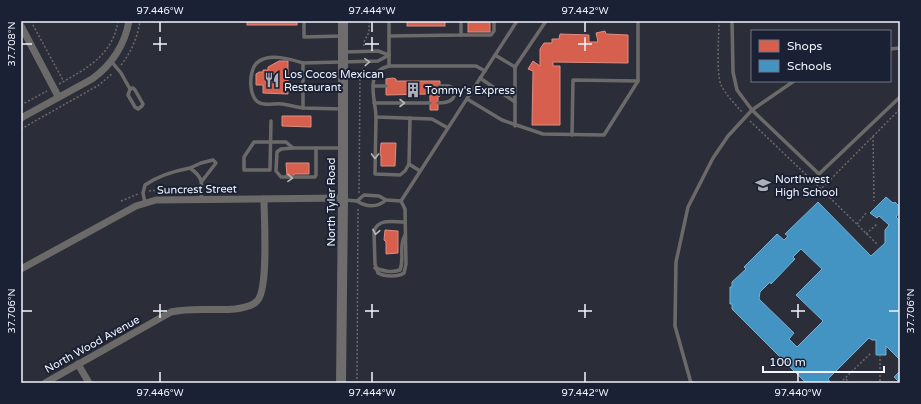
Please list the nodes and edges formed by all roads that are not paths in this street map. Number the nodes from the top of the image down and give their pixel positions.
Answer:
1 (129, 21) edge
2 (304, 21) edge
3 (343, 21) edge
4 (389, 21) edge
5 (461, 21) edge
6 (494, 21) edge
7 (517, 21) edge
8 (546, 21) edge
9 (638, 21) edge
10 (732, 21) edge
11 (21, 26) edge
12 (461, 35) junction
13 (342, 36) junction
14 (389, 36) junction
15 (343, 52) junction
16 (389, 55) junction
17 (495, 55) junction
18 (111, 61) junction
19 (303, 63) junction
20 (343, 63) junction
21 (389, 66) junction
22 (515, 67) junction
23 (485, 71) junction
24 (480, 78) junction
25 (638, 81) junction
26 (793, 82) edge
27 (374, 86) junction
28 (386, 86) dead end
29 (440, 86) dead end
30 (130, 89) junction
31 (58, 96) junction
32 (900, 97) edge
33 (467, 99) junction
34 (515, 102) junction
35 (374, 103) junction
36 (430, 103) dead end
37 (438, 103) dead end
38 (303, 108) junction
39 (343, 109) junction
40 (752, 110) junction
41 (376, 117) junction
42 (21, 118) edge
43 (410, 118) junction
44 (270, 121) dead end
45 (515, 126) junction
46 (448, 128) junction
47 (572, 135) junction
48 (271, 142) junction
49 (293, 148) junction
50 (316, 148) junction
51 (343, 148) junction
52 (409, 164) junction
53 (190, 168) junction
54 (420, 172) junction
55 (202, 181) junction
56 (201, 199) junction
57 (264, 199) junction
58 (343, 199) junction
59 (357, 200) junction
60 (386, 200) junction
61 (401, 200) junction
62 (145, 203) junction
63 (405, 222) junction
64 (21, 269) edge
65 (78, 364) junction
66 (45, 383) edge
67 (90, 383) edge
68 (341, 383) edge
69 (692, 383) edge

1 - 18 street
2 - 13 lane
3 - 13 main road, North Tyler Road
4 - 14 lane
5 - 12 lane
6 - 12 lane
7 - 17 lane
8 - 22 lane
9 - 25 lane
10 - 40 lane
11 - 31 street
12 - 14 lane
13 - 15 main road, North Tyler Road
14 - 16 lane
15 - 16 lane
15 - 20 main road, North Tyler Road
20 -> 16 lane
16 - 21 lane
17 - 22 lane
17 - 23 lane
18 - 30 lane
18 - 31 street
19 - 20 lane
19 - 38 lane
19 - 38 lane
20 - 39 main road, North Tyler Road
21 - 23 lane
21 - 27 lane
22 - 34 lane
23 - 24 lane
24 - 33 lane
24 - 34 lane
25 - 47 lane
25 - 47 lane
26 - 40 lane
27 - 28 lane
27 - 35 lane
29 - 37 lane
30 - 30 lane
31 - 42 street
32 - 40 lane
33 - 45 lane
33 - 46 lane
34 - 45 lane
35 -> 36 lane
35 - 41 lane
38 - 39 lane
39 - 51 main road, North Tyler Road
40 - 69 lane
41 - 43 lane
41 -> 52 lane
43 - 46 lane
43 - 52 lane
44 - 48 lane
45 - 47 lane
46 - 54 lane
48 - 48 lane
48 - 49 lane
49 - 50 lane
49 -> 50 lane
50 - 51 lane
51 - 58 main road, North Tyler Road
52 - 54 lane
53 - 55 lane
53 - 55 lane
53 - 62 lane
54 - 61 lane
55 - 56 lane
56 - 57 street, Suncrest Street
56 - 62 street, Suncrest Street
57 - 58 street, Suncrest Street
57 - 65 street, North Wood Avenue
58 - 59 lane
58 - 68 main road, North Tyler Road
59 - 60 lane
59 - 60 lane
60 - 61 lane
61 - 63 lane
62 - 64 street, Suncrest Street
63 -> 63 lane
65 - 66 street, North Wood Avenue
65 - 67 street

